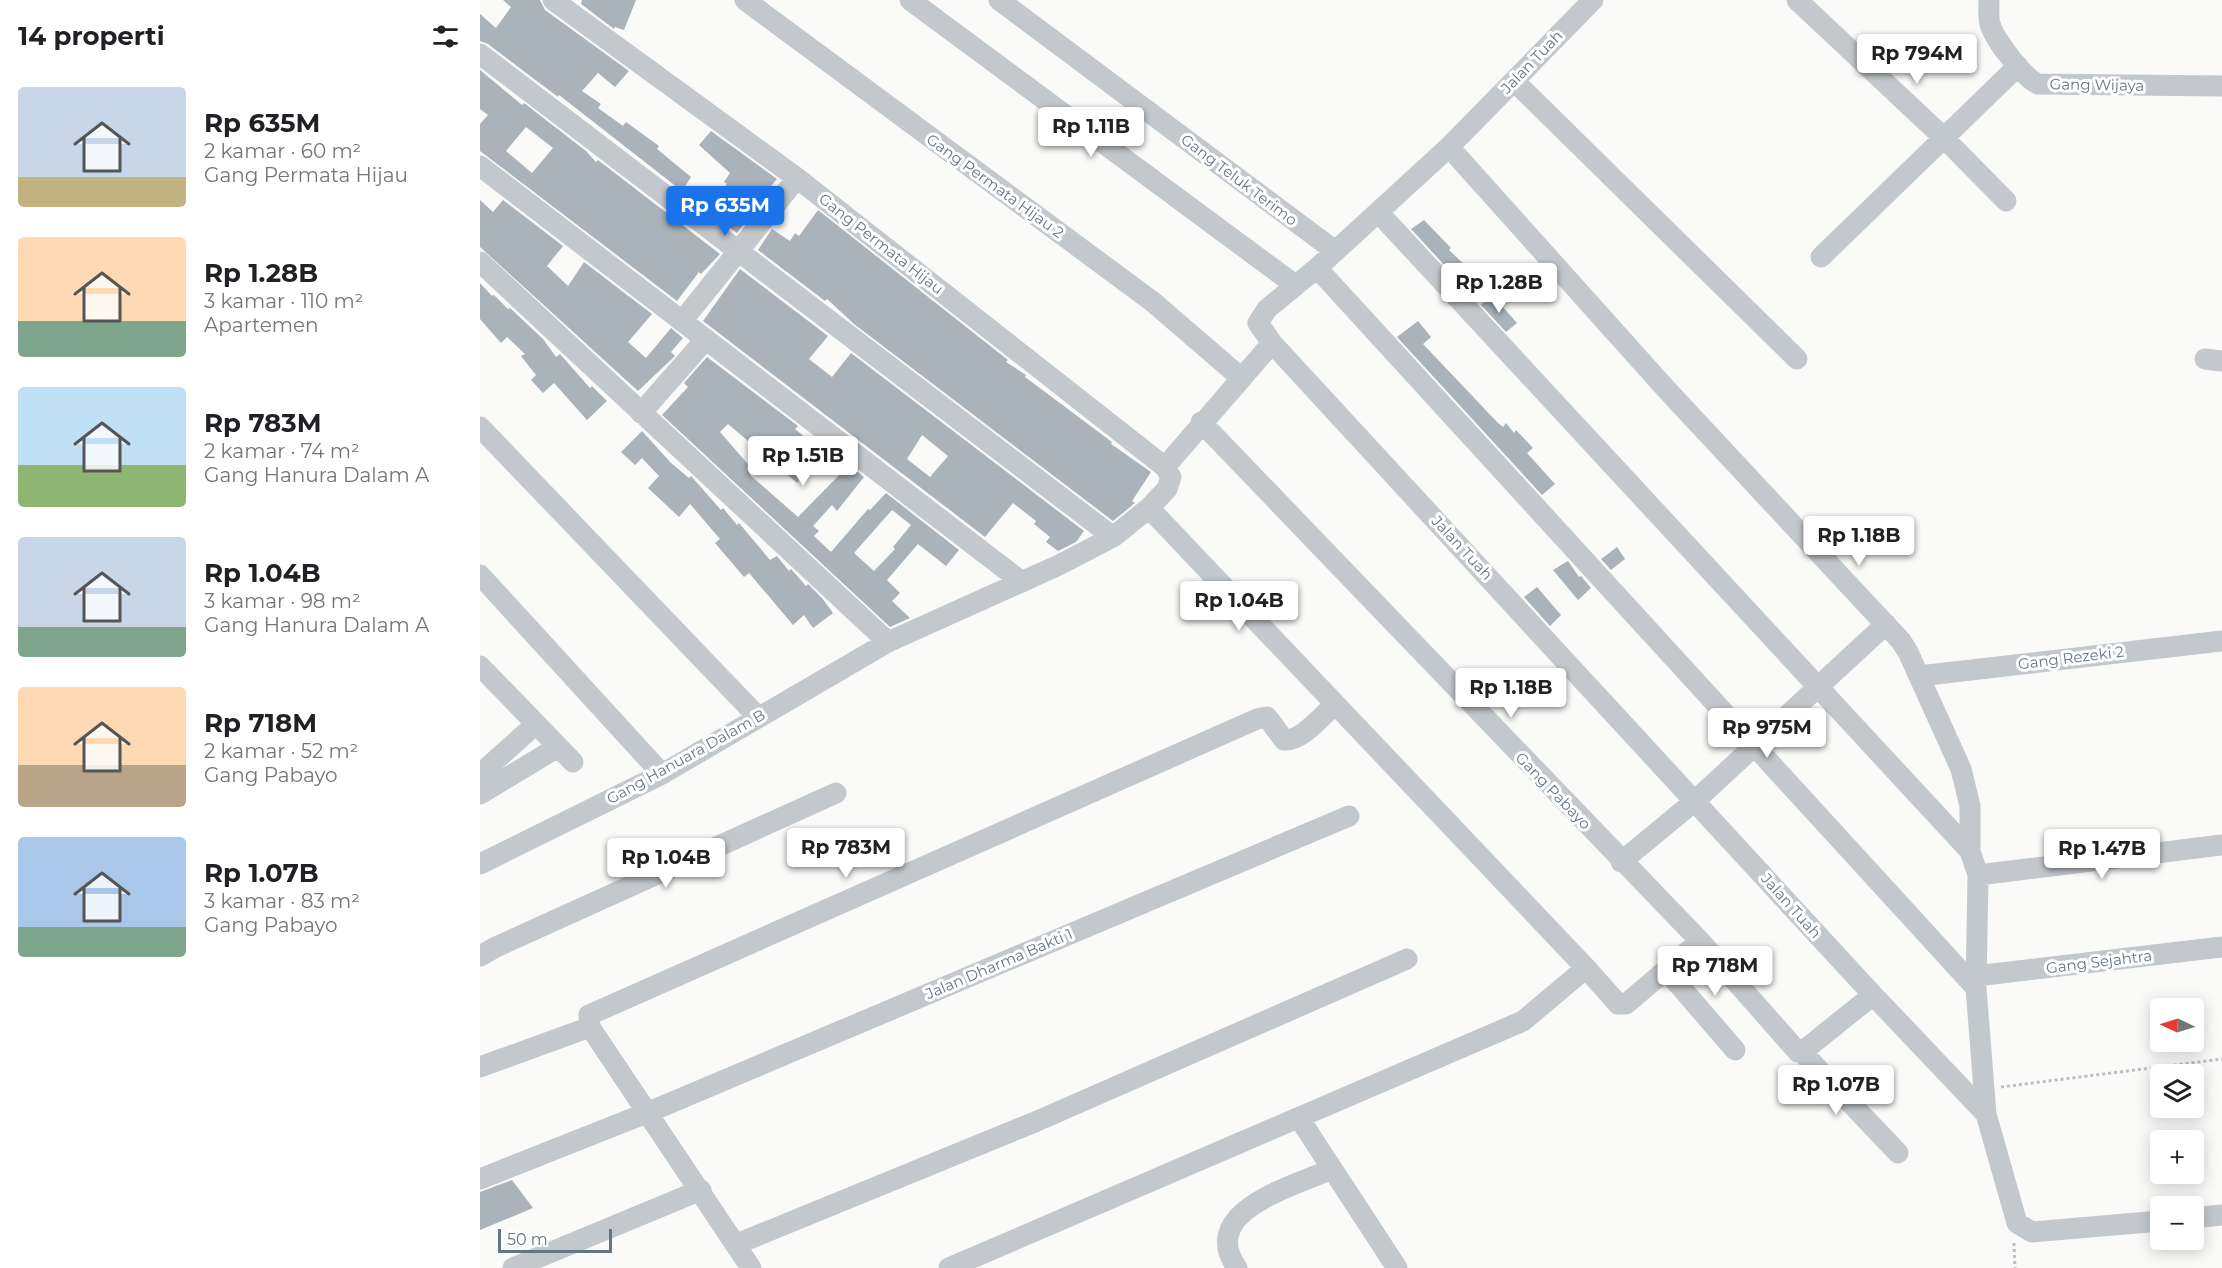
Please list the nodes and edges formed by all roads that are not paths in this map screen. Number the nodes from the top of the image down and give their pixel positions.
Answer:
1 (553, 0) edge
2 (745, 0) edge
3 (910, 0) edge
4 (999, 0) edge
5 (1797, 0) edge
6 (1989, 0) edge
7 (1583, 3) edge
8 (480, 54) edge
9 (2018, 66) junction
10 (1514, 81) junction
11 (2222, 86) edge
12 (1944, 138) junction
13 (1449, 147) junction
14 (480, 166) edge
15 (797, 178) junction
16 (2006, 201) dead end
17 (1378, 212) junction
18 (739, 250) junction
19 (1335, 251) junction
20 (1821, 257) dead end
21 (480, 262) edge
22 (1317, 268) junction
23 (1295, 285) junction
24 (683, 320) junction
25 (706, 339) junction
26 (1272, 343) junction
27 (1797, 359) dead end
28 (1240, 377) junction
29 (641, 413) junction
30 (1201, 422) junction
31 (480, 427) edge
32 (1168, 472) junction
33 (1149, 508) junction
34 (1113, 537) junction
35 (480, 575) edge
36 (1022, 582) junction
37 (1886, 624) junction
38 (2222, 641) edge
39 (888, 642) junction
40 (480, 666) edge
41 (1919, 676) junction
42 (1816, 688) junction
43 (1334, 705) junction
44 (758, 717) junction
45 (536, 724) junction
46 (1755, 743) junction
47 (558, 747) junction
48 (573, 762) dead end
49 (480, 774) edge
50 (662, 774) junction
51 (836, 793) dead end
52 (480, 794) edge
53 (1696, 800) junction
54 (1349, 816) dead end
55 (2222, 845) edge
56 (1970, 851) junction
57 (1621, 862) junction
58 (480, 864) edge
59 (1978, 875) junction
60 (1700, 941) junction
61 (2222, 947) edge
62 (480, 956) edge
63 (1407, 959) dead end
64 (1586, 968) junction
65 (1666, 970) junction
66 (1976, 982) junction
67 (1873, 995) junction
68 (590, 1027) junction
69 (1735, 1050) dead end
70 (1803, 1051) junction
71 (480, 1067) edge
72 (649, 1112) junction
73 (1986, 1114) junction
74 (1299, 1118) junction
75 (1898, 1153) dead end
76 (1332, 1169) junction
77 (480, 1179) edge
78 (701, 1190) junction
79 (2222, 1215) edge
80 (2204, 1217) edge
81 (2150, 1222) edge
82 (741, 1260) edge
83 (513, 1268) edge
84 (949, 1268) edge
85 (1237, 1268) edge
86 (1397, 1268) edge

1 - 15 street, Gang Permata Hijau
2 - 28 street, Gang Permata Hijau 2
3 - 23 street
4 - 19 street, Gang Teluk Terimo
5 - 12 street
6 - 9 street, Gang Wijaya
7 - 10 street, Jalan Tuah
8 - 18 street
9 - 11 street, Gang Wijaya
9 - 12 street
10 - 13 street, Jalan Tuah
10 - 27 street
12 - 16 street
12 - 20 street
13 - 17 street, Jalan Tuah
13 - 37 street
14 - 24 street
15 - 18 street
15 - 32 street, Gang Permata Hijau
17 - 19 street, Jalan Tuah
17 - 42 street
18 - 24 street
18 - 34 street
19 - 22 street, Jalan Tuah
21 - 29 street
22 - 23 street, Jalan Tuah
22 - 46 street
23 - 26 street, Jalan Tuah
24 - 25 street
25 - 29 street
25 - 36 street
26 - 28 street, Gang Hanuara Dalam B
26 - 53 street, Jalan Tuah
28 - 30 street, Gang Hanuara Dalam B
29 - 39 street
30 - 32 street, Gang Hanuara Dalam B
30 - 57 street, Gang Pabayo
31 - 44 street
32 - 33 street, Gang Hanuara Dalam B
33 - 34 street, Gang Hanuara Dalam B
33 - 43 street
34 - 36 street, Gang Hanuara Dalam B
35 - 50 street
36 - 39 street, Gang Hanuara Dalam B
37 - 41 street
37 - 42 street
38 - 41 street, Gang Rezeki 2
39 - 44 street, Gang Hanuara Dalam B
40 - 45 street
41 - 56 street
42 - 46 street
42 - 56 street
43 - 64 street
43 - 68 street
44 - 50 street, Gang Hanuara Dalam B
45 - 47 street
45 - 49 street
46 - 53 street
46 - 66 street
47 - 48 street
47 - 52 street
50 - 58 street, Gang Hanuara Dalam B
51 - 62 street
53 - 57 street
53 - 67 street, Jalan Tuah
54 - 72 street, Jalan Dharma Bakti 1
55 - 59 street
56 - 59 street
57 - 60 street, Gang Pabayo
59 - 66 street
60 - 65 street
60 - 70 street, Gang Pabayo
61 - 66 street, Gang Sejahtra
63 - 82 street
64 - 65 street
64 - 74 street
65 - 69 street
66 - 73 street
67 - 70 street
67 - 73 street, Jalan Tuah
68 - 71 street
68 - 72 street
70 - 75 street, Gang Pabayo
72 - 77 street, Jalan Dharma Bakti 1
72 - 78 street
73 - 81 street
74 - 76 street
74 - 84 street
76 - 85 street
76 - 86 street
78 - 82 street
78 - 83 street
79 - 80 street

